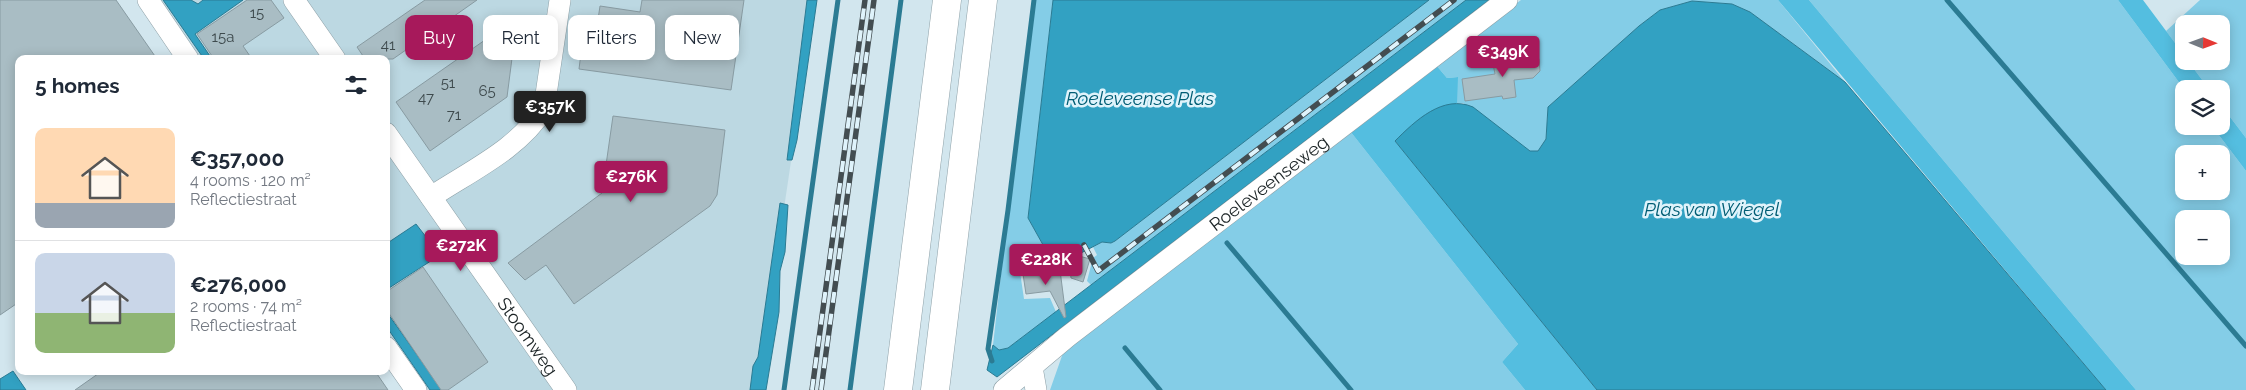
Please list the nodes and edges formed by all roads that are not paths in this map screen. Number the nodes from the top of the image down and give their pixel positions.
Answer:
1 (148, 0) edge
2 (294, 0) edge
3 (560, 0) edge
4 (947, 0) edge
5 (983, 0) edge
6 (1507, 0) edge
7 (185, 55) edge
8 (332, 55) edge
9 (390, 139) edge
10 (431, 197) junction
11 (390, 353) edge
12 (1032, 366) junction
13 (416, 390) edge
14 (566, 390) edge
15 (898, 390) edge
16 (935, 390) edge
17 (1004, 390) edge
18 (1036, 390) edge

1 - 7 street
2 - 8 street
3 - 10 street
4 - 15 highway
5 - 16 highway
6 - 12 street, Roeleveenseweg
9 - 10 street, Stoomweg
10 - 14 street, Stoomweg
11 - 13 street
12 - 17 street, Roeleveenseweg
12 - 18 street

